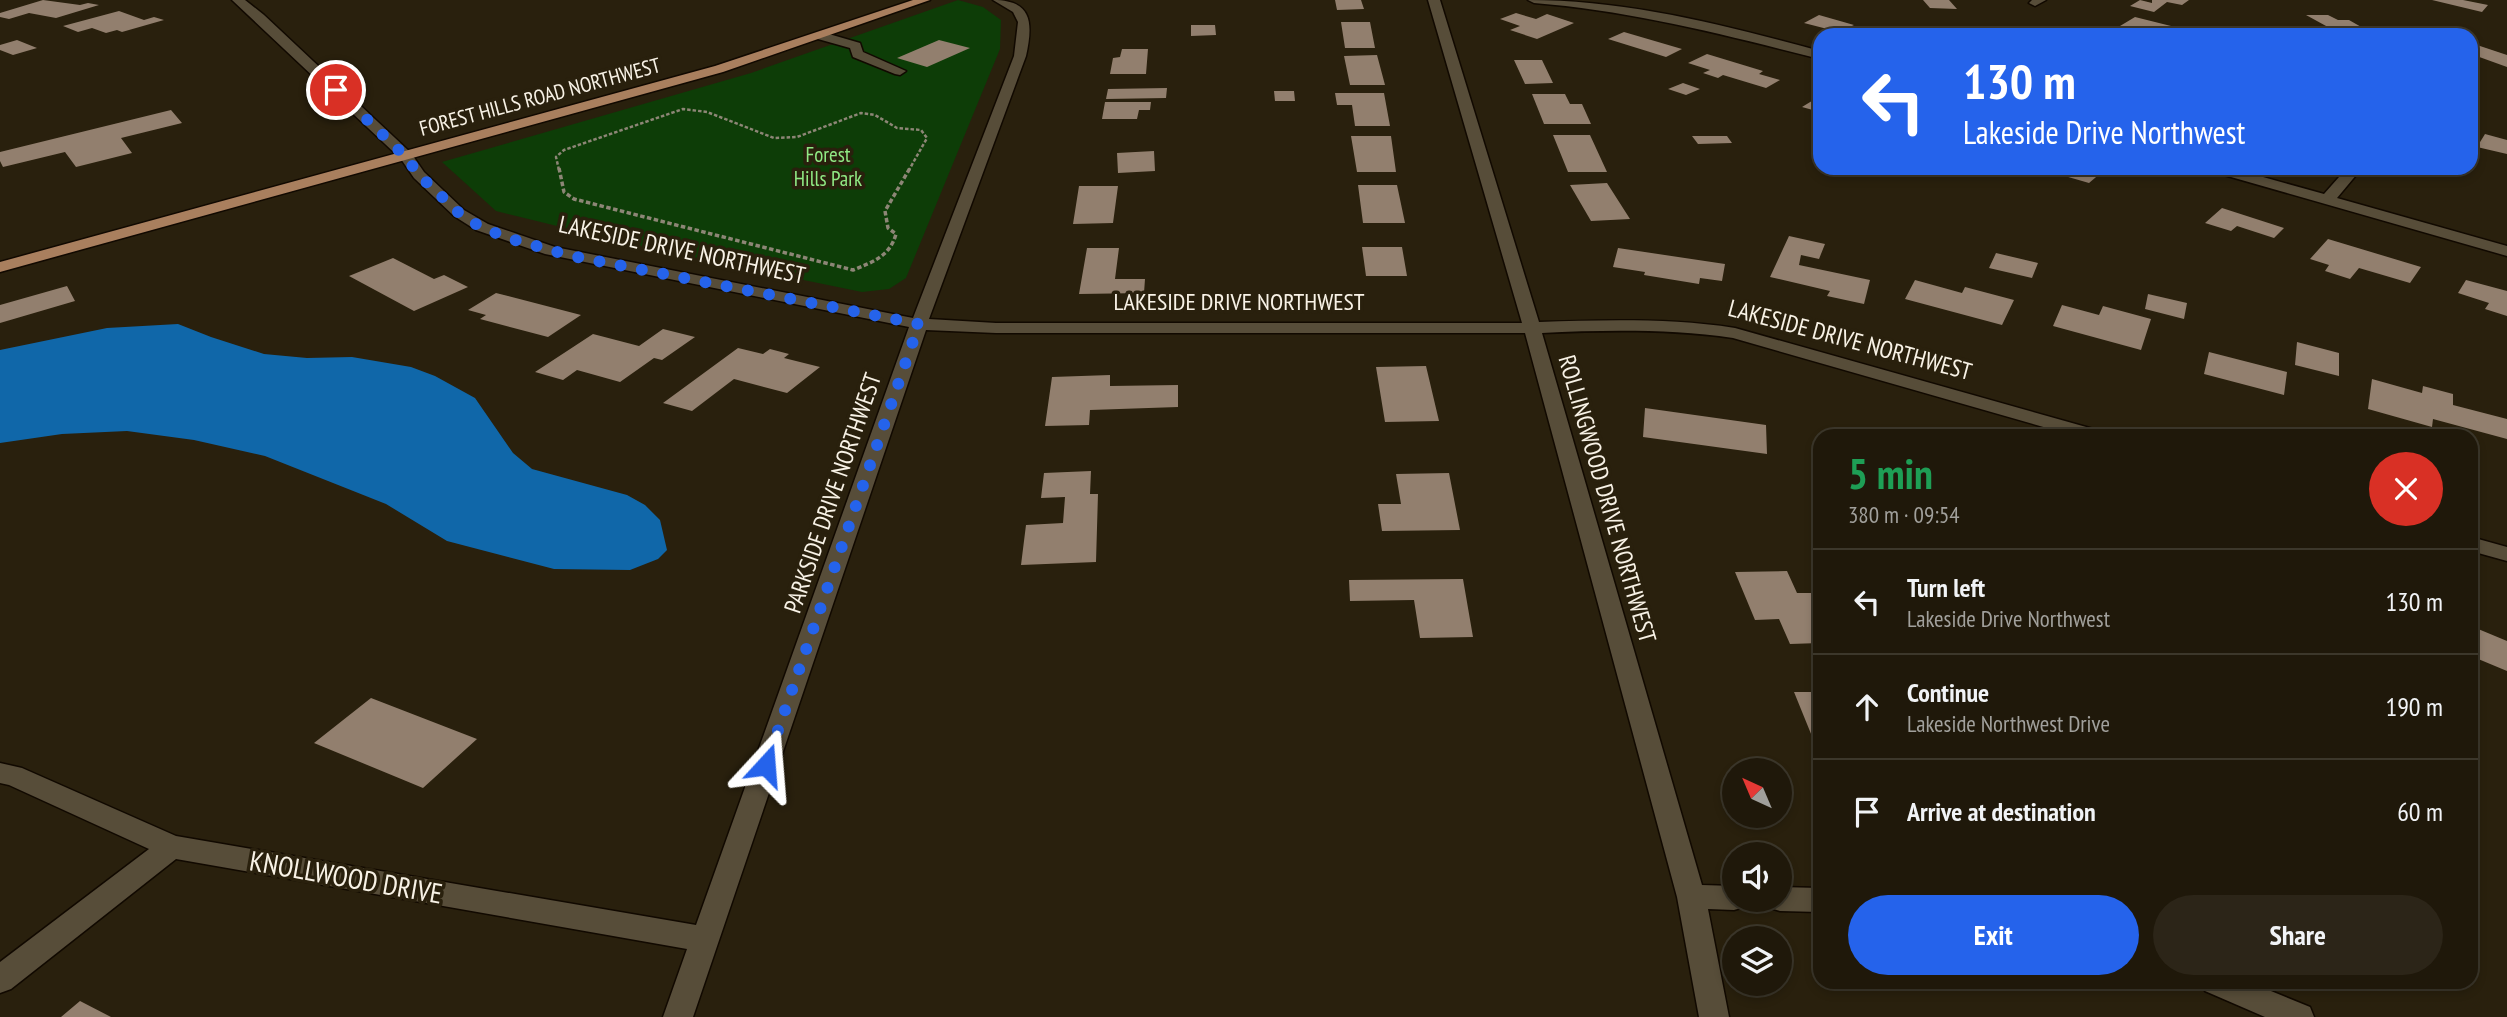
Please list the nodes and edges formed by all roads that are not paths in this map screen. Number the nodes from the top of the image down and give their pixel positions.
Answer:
1 (237, 0) edge
2 (924, 0) edge
3 (999, 0) edge
4 (1434, 0) edge
5 (1534, 0) edge
6 (822, 36) junction
7 (1813, 53) edge
8 (900, 71) dead end
9 (405, 156) junction
10 (2240, 175) edge
11 (2349, 175) edge
12 (2327, 200) junction
13 (2507, 251) edge
14 (0, 267) edge
15 (919, 324) junction
16 (1532, 328) junction
17 (2072, 429) edge
18 (2478, 546) edge
19 (2507, 554) edge
20 (0, 773) edge
21 (172, 847) junction
22 (1691, 897) junction
23 (1722, 898) edge
24 (1792, 899) edge
25 (1813, 900) edge
26 (705, 939) junction
27 (0, 980) edge
28 (2233, 989) edge
29 (678, 1017) edge
30 (1714, 1017) edge
31 (2299, 1017) edge

1 - 9 street, LAKESIDE DRIVE NORTHWEST
2 - 6 main road, FOREST HILLS ROAD NORTHWEST
3 - 15 street, PARKSIDE DRIVE NORTHWEST
4 - 16 street, ROLLINGWOOD DRIVE NORTHWEST
5 - 7 street
6 - 8 street
6 - 9 main road, FOREST HILLS ROAD NORTHWEST
9 - 14 main road, FOREST HILLS ROAD NORTHWEST
9 - 15 street, LAKESIDE DRIVE NORTHWEST
10 - 12 street
11 - 12 street
12 - 13 street
15 - 16 street, LAKESIDE DRIVE NORTHWEST
15 - 26 street, PARKSIDE DRIVE NORTHWEST
16 - 17 street, LAKESIDE DRIVE NORTHWEST
16 - 22 street, ROLLINGWOOD DRIVE NORTHWEST
18 - 19 street
20 - 21 street, KNOLLWOOD DRIVE
21 - 26 street, KNOLLWOOD DRIVE
21 - 27 street
22 - 23 street
22 - 30 street, ROLLINGWOOD DRIVE NORTHWEST
24 - 25 street
26 - 29 street, PARKSIDE DRIVE NORTHWEST
28 - 31 street

